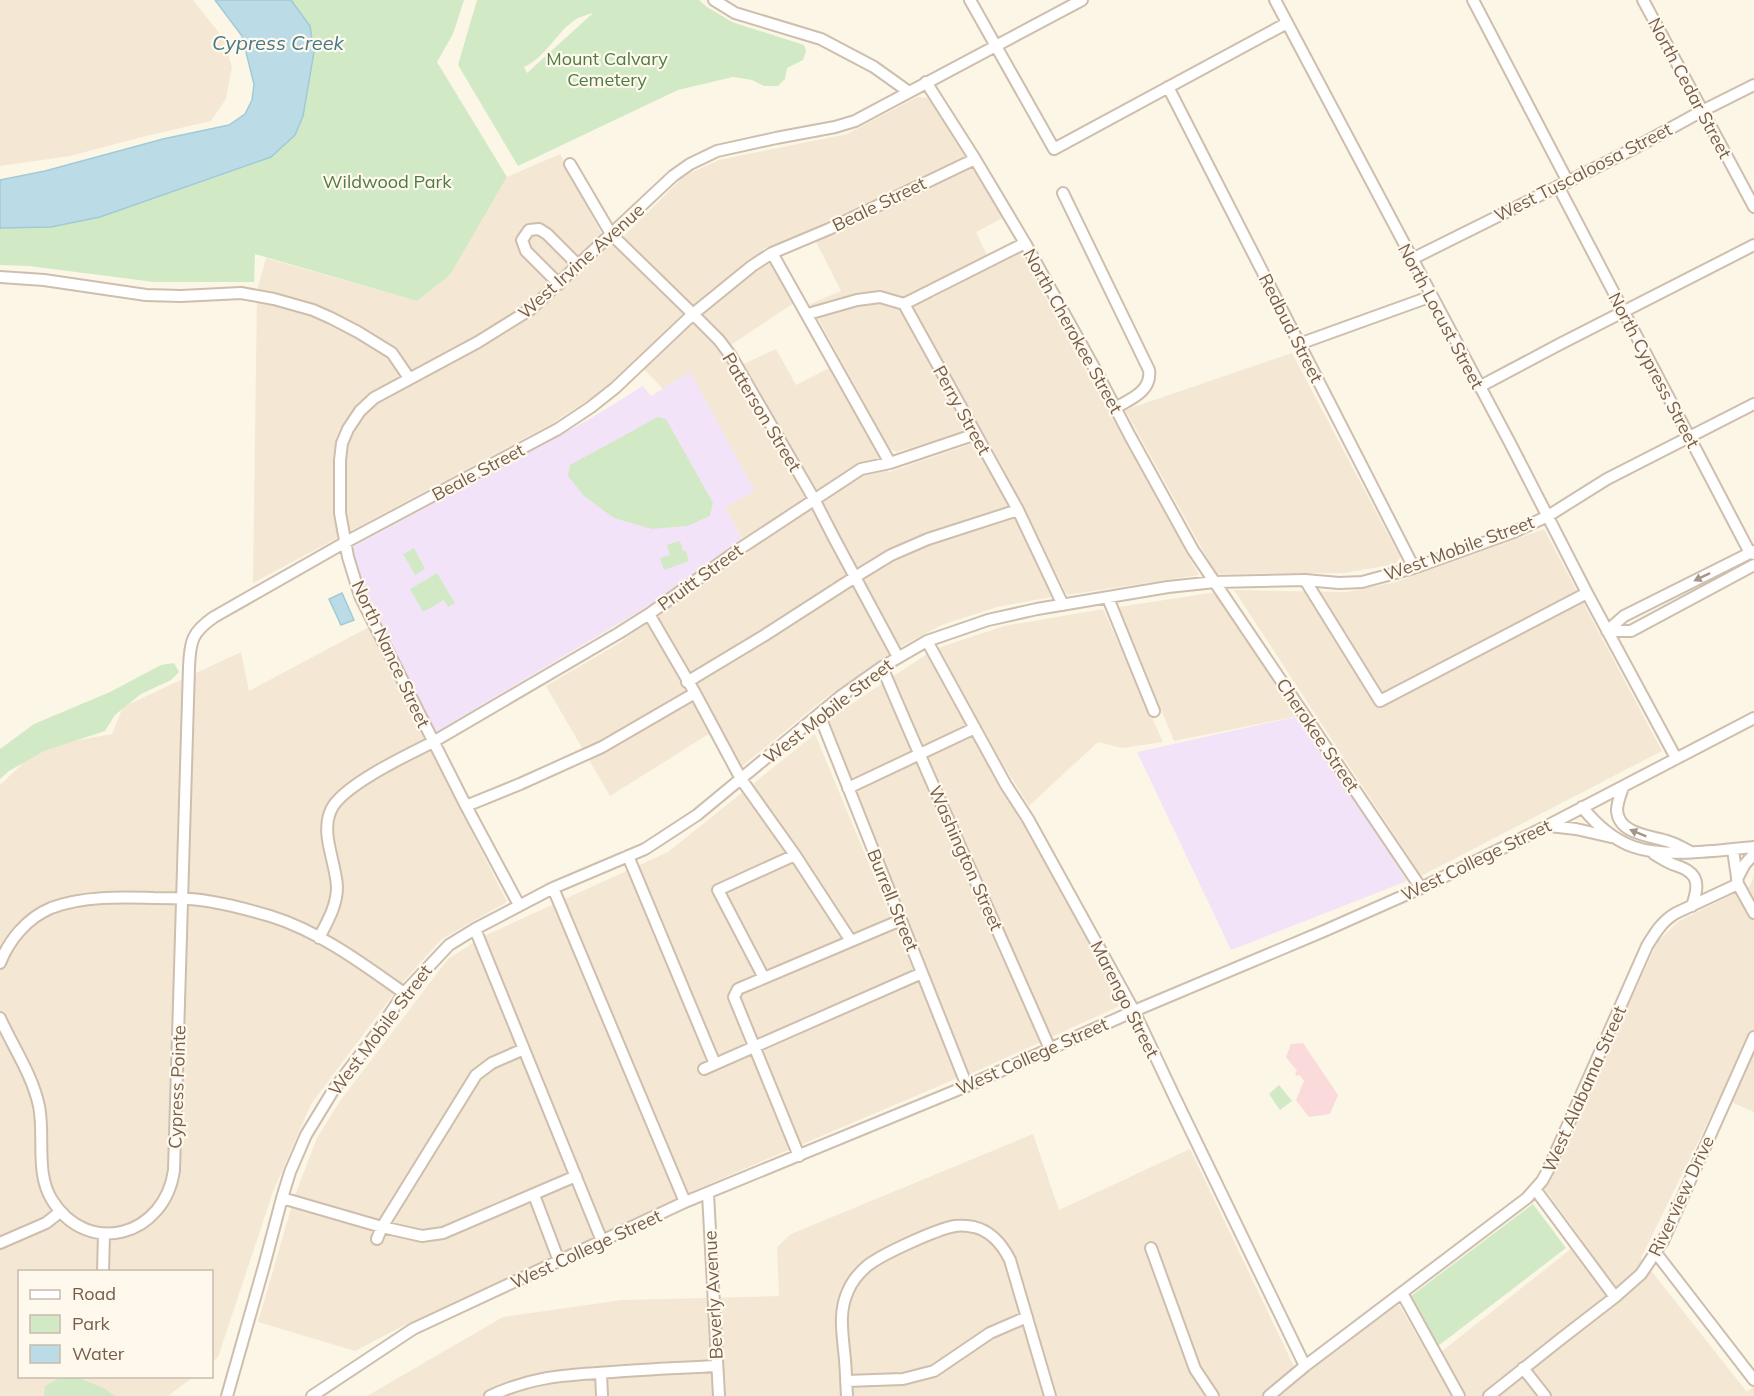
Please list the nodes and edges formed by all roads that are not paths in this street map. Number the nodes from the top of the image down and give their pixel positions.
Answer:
1 (714, 0) edge
2 (970, 0) edge
3 (1082, 0) edge
4 (1275, 0) edge
5 (1473, 0) edge
6 (1643, 0) edge
7 (1070, 3) edge
8 (1287, 23) junction
9 (996, 46) junction
10 (926, 82) junction
11 (1754, 85) edge
12 (1168, 87) junction
13 (909, 92) junction
14 (1702, 111) junction
15 (975, 159) junction
16 (570, 164) dead end
17 (1563, 184) junction
18 (1063, 193) dead end
19 (1754, 207) edge
20 (611, 234) junction
21 (1025, 243) junction
22 (1754, 245) edge
23 (772, 254) junction
24 (1412, 259) junction
25 (578, 265) junction
26 (0, 277) edge
27 (559, 284) junction
28 (1432, 296) junction
29 (904, 304) junction
30 (1623, 311) junction
31 (693, 314) junction
32 (807, 314) junction
33 (1299, 344) junction
34 (409, 378) junction
35 (1479, 387) junction
36 (1754, 404) edge
37 (1116, 408) junction
38 (976, 434) junction
39 (1689, 437) junction
40 (890, 463) junction
41 (814, 499) junction
42 (1018, 510) junction
43 (1548, 516) junction
44 (344, 543) junction
45 (1753, 552) edge
46 (1754, 565) edge
47 (1414, 568) junction
48 (855, 577) junction
49 (1305, 580) junction
50 (1215, 582) junction
51 (1587, 593) junction
52 (1108, 597) junction
53 (1063, 605) junction
54 (649, 614) junction
55 (1607, 632) junction
56 (927, 641) junction
57 (898, 657) junction
58 (882, 667) junction
59 (687, 682) junction
60 (694, 693) junction
61 (1154, 711) dead end
62 (819, 714) junction
63 (1754, 718) edge
64 (975, 728) junction
65 (433, 742) junction
66 (919, 754) junction
67 (1676, 758) junction
68 (741, 779) junction
69 (1623, 787) junction
70 (848, 788) junction
71 (465, 806) junction
72 (1582, 807) junction
73 (1546, 826) junction
74 (1616, 838) junction
75 (1754, 848) edge
76 (1733, 850) junction
77 (1651, 852) junction
78 (1692, 853) junction
79 (1754, 854) edge
80 (795, 855) junction
81 (628, 856) junction
82 (1737, 882) junction
83 (552, 888) junction
84 (1421, 888) junction
85 (182, 898) junction
86 (519, 905) junction
87 (1692, 906) junction
88 (1754, 914) edge
89 (901, 920) junction
90 (475, 929) junction
91 (319, 938) junction
92 (851, 941) junction
93 (0, 963) edge
94 (922, 973) junction
95 (764, 978) junction
96 (404, 993) junction
97 (1134, 1011) junction
98 (0, 1018) edge
99 (1754, 1038) edge
100 (755, 1047) junction
101 (524, 1049) junction
102 (1050, 1049) junction
103 (715, 1064) junction
104 (704, 1069) dead end
105 (968, 1086) junction
106 (799, 1156) junction
107 (576, 1176) junction
108 (1535, 1189) junction
109 (708, 1194) junction
110 (534, 1195) junction
111 (282, 1198) junction
112 (685, 1202) junction
113 (60, 1212) junction
114 (382, 1227) junction
115 (104, 1234) junction
116 (377, 1239) dead end
117 (602, 1241) junction
118 (0, 1243) edge
119 (1151, 1248) dead end
120 (1656, 1253) junction
121 (559, 1261) junction
122 (103, 1270) edge
123 (1402, 1293) junction
124 (1615, 1297) junction
125 (1027, 1317) junction
126 (717, 1366) junction
127 (1305, 1366) junction
128 (1523, 1368) junction
129 (601, 1373) junction
130 (1754, 1380) edge
131 (846, 1382) junction
132 (227, 1396) edge
133 (312, 1396) edge
134 (490, 1396) edge
135 (602, 1396) edge
136 (719, 1396) edge
137 (847, 1396) edge
138 (1050, 1396) edge
139 (1213, 1396) edge
140 (1269, 1396) edge
141 (1459, 1396) edge
142 (1489, 1396) edge
143 (1545, 1396) edge

1 - 13 street
2 - 9 street
3 - 7 street, West Irvine Avenue
4 - 8 street, North Locust Street
5 - 17 street, North Cypress Street
6 - 14 street, North Cedar Street
7 - 9 street, West Irvine Avenue
8 - 12 street
8 - 24 street, North Locust Street
9 - 10 street, West Irvine Avenue
9 - 12 street
10 - 13 street, West Irvine Avenue
10 - 15 street, North Cherokee Street
11 - 14 street, West Tuscaloosa Street
12 - 33 street, Redbud Street
13 - 20 street, West Irvine Avenue
14 - 17 street, West Tuscaloosa Street
14 - 19 street, North Cedar Street
15 - 21 street, North Cherokee Street
15 - 23 street, Beale Street
16 - 20 street, Patterson Street
17 - 24 street, West Tuscaloosa Street
17 - 30 street, North Cypress Street
18 - 37 street
20 - 25 street, West Irvine Avenue
20 - 31 street, Patterson Street
21 - 29 street
21 - 37 street, North Cherokee Street
22 - 30 street
23 - 31 street, Beale Street
23 - 32 street
24 - 28 street, North Locust Street
25 - 27 street, West Irvine Avenue
25 - 27 street
26 - 34 street
27 - 34 street, West Irvine Avenue
28 - 33 street
28 - 35 street, North Locust Street
29 - 32 street
29 - 38 street, Perry Street
30 - 35 street
30 - 39 street, North Cypress Street
31 - 41 street, Patterson Street
31 - 44 street, Beale Street
32 - 40 street
33 - 47 street, Redbud Street
34 - 44 street, North Nance Street
35 - 43 street, North Locust Street
36 - 39 street, West Mobile Street
37 - 50 street, North Cherokee Street
38 - 40 street, Pruitt Street
38 - 42 street, Perry Street
39 - 43 street, West Mobile Street
39 - 45 street, North Cypress Street
40 - 41 street, Pruitt Street
41 - 48 street, Patterson Street
41 - 54 street, Pruitt Street
42 - 48 street
42 - 53 street, Perry Street
43 - 47 street, West Mobile Street
43 - 51 street, North Locust Street
44 - 65 street, North Nance Street
44 - 85 street, Beale Street
45 -> 55 street
46 - 55 street
47 - 49 street, West Mobile Street
48 - 57 street, Patterson Street
48 - 59 street
49 - 50 street, West Mobile Street
49 - 51 street
50 - 52 street, West Mobile Street
50 - 84 street, Cherokee Street
51 - 55 street, North Locust Street
52 - 53 street, West Mobile Street
52 - 61 street
53 - 56 street, West Mobile Street
54 - 59 street
54 - 65 street, Pruitt Street
55 - 67 street, North Locust Street
56 - 57 street, West Mobile Street
56 - 64 street, Marengo Street
57 - 58 street, West Mobile Street
58 - 62 street, West Mobile Street
58 - 66 street, Washington Street
59 - 60 street
60 - 68 street
60 - 71 street
62 - 68 street, West Mobile Street
62 - 70 street, Burrell Street
63 - 67 street, West College Street
64 - 66 street
64 - 97 street, Marengo Street
65 - 71 street, North Nance Street
65 - 91 street, Pruitt Street
66 - 70 street
66 - 102 street, Washington Street
67 - 69 street, West College Street
68 - 80 street
68 - 81 street, West Mobile Street
69 - 72 street, West College Street
78 -> 69 street
70 - 89 street, Burrell Street
71 - 86 street, North Nance Street
72 - 73 street, West College Street
72 - 74 street
73 - 74 street
73 - 84 street, West College Street
74 - 77 street
75 - 76 street
76 - 78 street
76 - 82 street
77 - 78 street
77 - 87 street
79 - 82 street
80 - 92 street
80 - 95 street
81 - 83 street, West Mobile Street
81 - 103 street
82 - 87 street, West Alabama Street
82 - 88 street
83 - 86 street, West Mobile Street
83 - 112 street
84 - 97 street, West College Street
85 - 91 street
85 - 93 street
85 - 115 street, Cypress Pointe
86 - 90 street, West Mobile Street
87 - 108 street, West Alabama Street
89 - 92 street
89 - 94 street, Burrell Street
90 - 96 street, West Mobile Street
90 - 101 street
91 - 96 street
92 - 95 street
94 - 100 street
94 - 105 street, Burrell Street
95 - 100 street
96 - 111 street, West Mobile Street
97 - 102 street, West College Street
97 - 127 street, Marengo Street
98 - 113 street
99 - 120 street, Riverview Drive
100 - 103 street
100 - 106 street
101 - 107 street
101 - 114 street
102 - 105 street, West College Street
103 - 104 street
105 - 106 street, West College Street
106 - 109 street, West College Street
107 - 110 street
107 - 117 street
108 - 123 street, West Alabama Street
108 - 124 street
109 - 112 street, West College Street
109 - 126 street, Beverly Avenue
110 - 114 street
110 - 121 street
111 - 114 street
111 - 132 street, West Mobile Street
112 - 117 street, West College Street
113 - 115 street
113 - 118 street
114 - 116 street
115 - 122 street
117 - 121 street, West College Street
119 - 139 street
120 - 124 street, Riverview Drive
120 - 130 street
121 - 133 street, West College Street
123 - 127 street, West Alabama Street
123 - 141 street
124 - 128 street, Riverview Drive
125 - 131 street
125 - 131 street
125 - 138 street
126 - 129 street
126 - 136 street, Beverly Avenue
127 - 140 street, West Alabama Street
128 - 142 street, Riverview Drive
128 - 143 street
129 - 134 street
129 - 135 street
131 - 137 street

